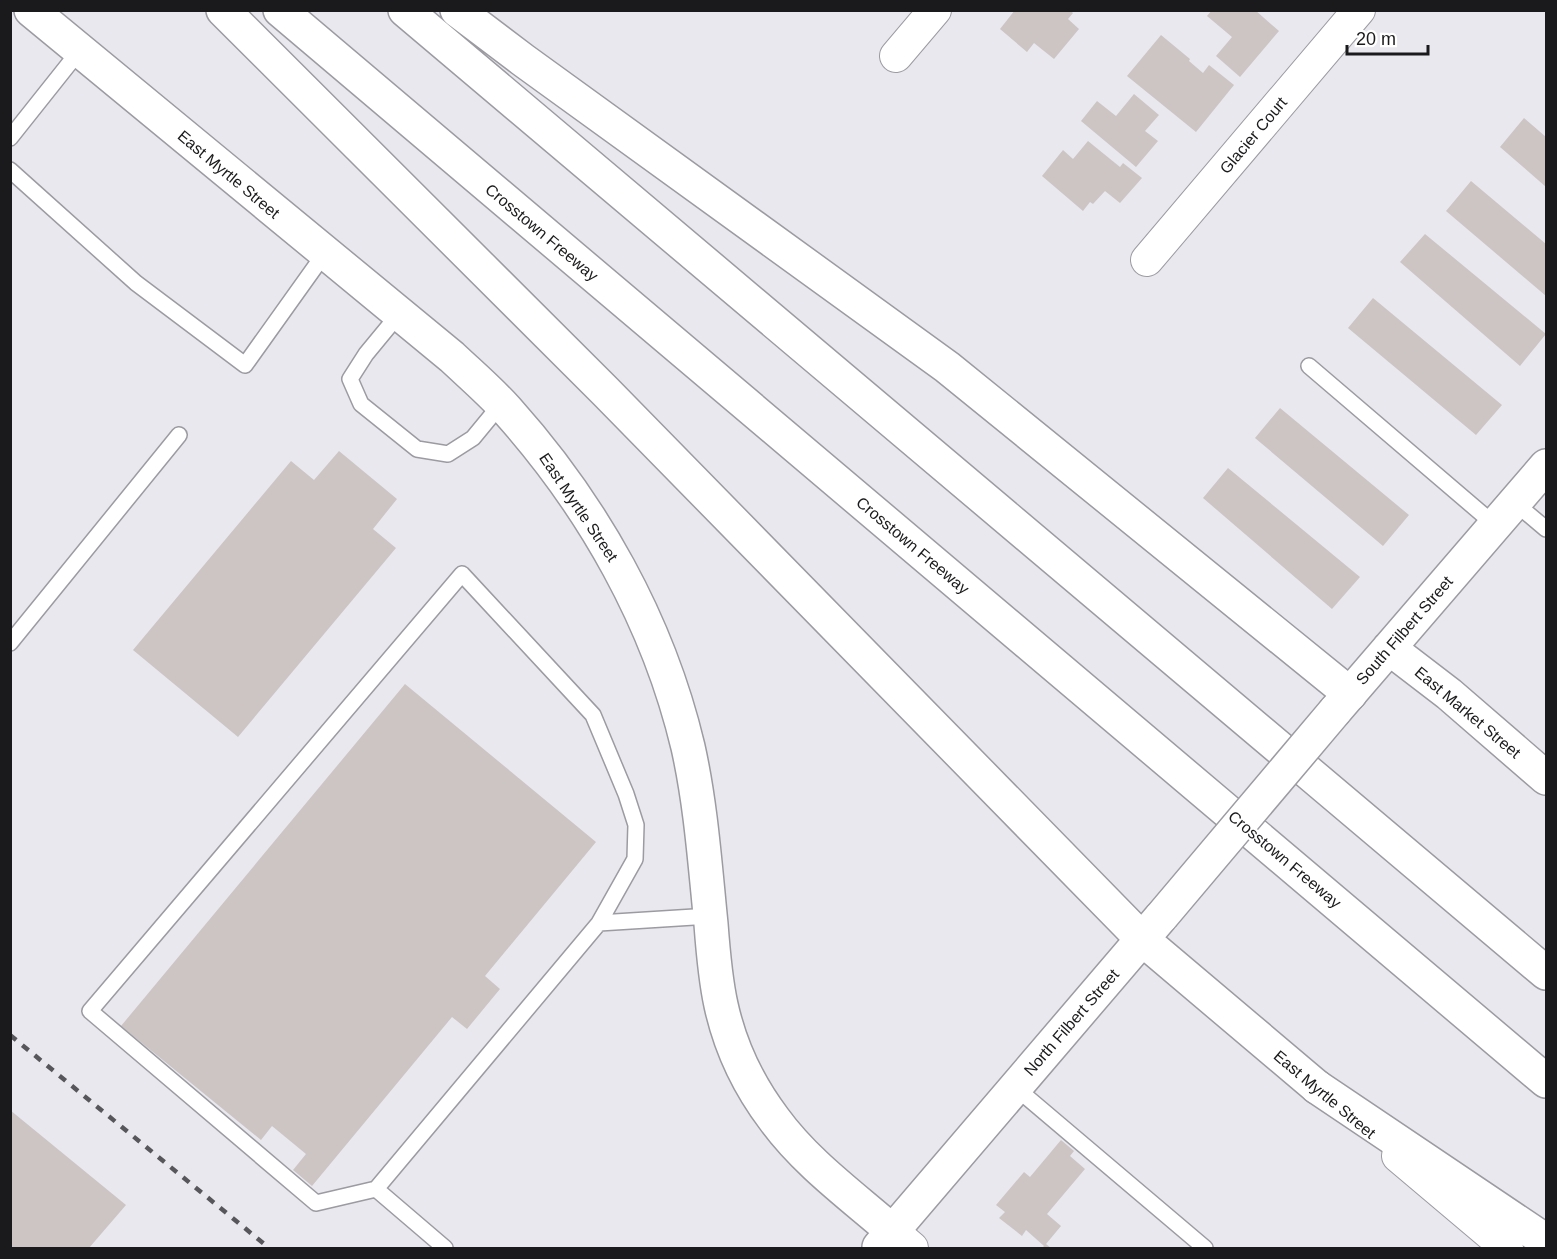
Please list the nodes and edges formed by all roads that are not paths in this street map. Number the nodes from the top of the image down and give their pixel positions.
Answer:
1 (31, 10) edge
2 (223, 10) edge
3 (280, 10) edge
4 (405, 10) edge
5 (457, 10) edge
6 (935, 10) edge
7 (1359, 10) edge
8 (80, 50) junction
9 (896, 56) dead end
10 (10, 138) edge
11 (10, 170) edge
12 (325, 253) junction
13 (1147, 260) dead end
14 (399, 314) junction
15 (1309, 366) dead end
16 (501, 404) junction
17 (179, 435) dead end
18 (1546, 466) edge
19 (1505, 514) junction
20 (1546, 529) edge
21 (10, 643) edge
22 (1389, 648) junction
23 (1342, 702) junction
24 (1546, 778) edge
25 (1264, 795) joint
26 (710, 916) junction
27 (599, 923) junction
28 (1152, 927) junction
29 (1546, 973) edge
30 (1546, 1081) edge
31 (1015, 1087) junction
32 (1317, 1087) junction
33 (376, 1188) junction
34 (1546, 1241) edge
35 (894, 1243) edge
36 (445, 1248) edge
37 (1205, 1248) edge
38 (1507, 1248) edge

1 - 8 main road, East Myrtle Street
2 - 28 main road, East Myrtle Street
3 - 30 main road, Crosstown Freeway
4 - 29 main road
5 - 23 main road
6 - 9 street
7 - 13 street, Glacier Court
8 - 10 lane
8 - 12 main road, East Myrtle Street
11 - 12 lane
12 - 14 main road, East Myrtle Street
14 - 16 main road, East Myrtle Street
14 - 16 lane
15 - 19 lane
16 - 26 main road, East Myrtle Street
17 - 21 lane
18 - 19 main road, South Filbert Street
19 - 20 lane
19 - 22 main road, South Filbert Street
22 - 23 main road, South Filbert Street
22 - 24 main road, East Market Street
23 - 25 main road, South Filbert Street, bridge
25 - 28 main road, North Filbert Street, bridge
26 - 27 lane
26 - 35 main road, East Myrtle Street
27 - 33 lane
27 - 33 lane
28 - 31 main road, North Filbert Street
28 - 32 main road, East Myrtle Street
31 - 35 main road, North Filbert Street
31 - 37 lane
32 - 34 main road
32 - 38 street, East Myrtle Street
33 - 36 lane

